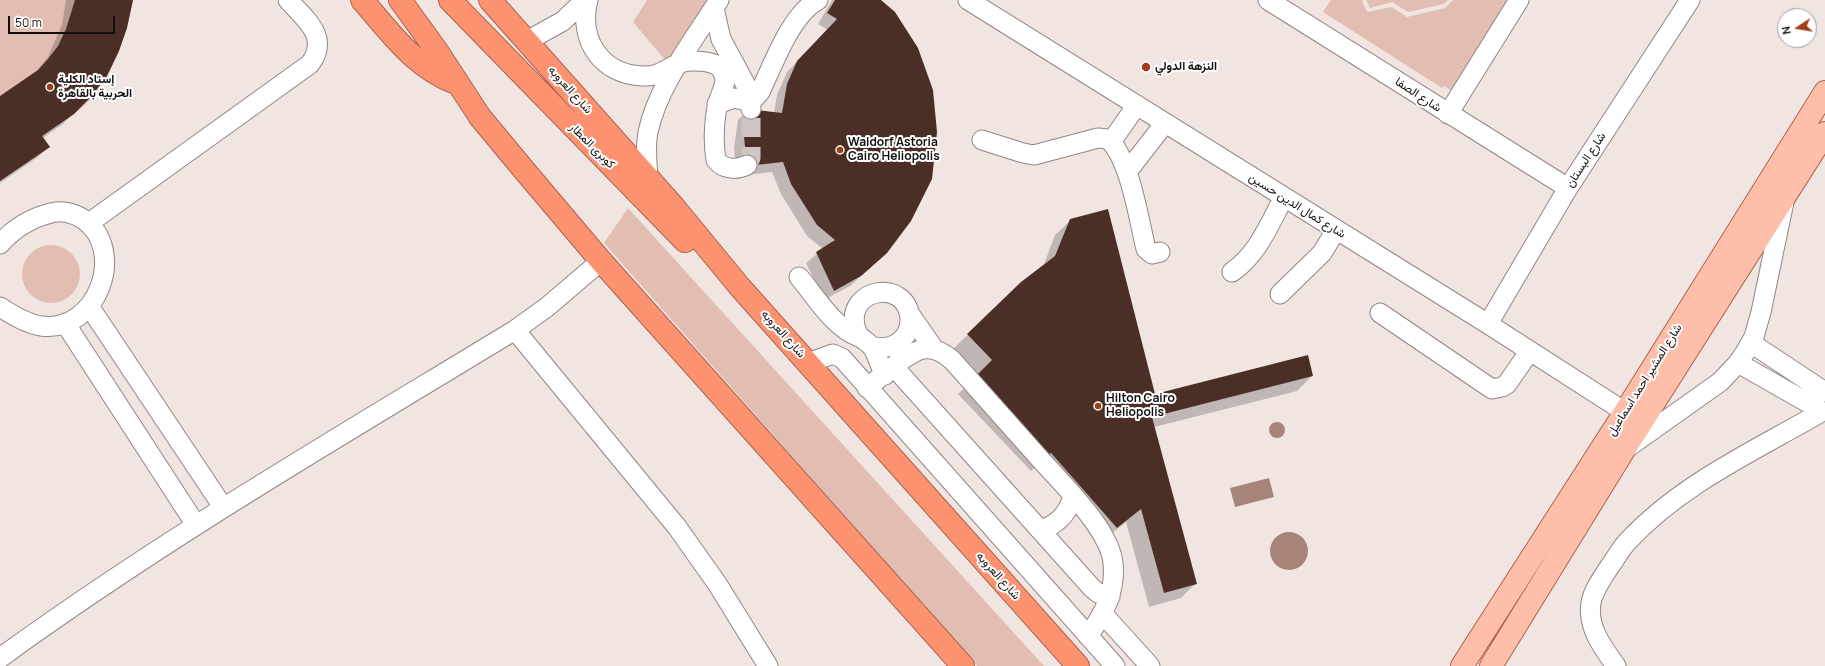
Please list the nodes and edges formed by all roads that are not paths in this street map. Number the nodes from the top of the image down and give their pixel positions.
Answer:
1 (288, 0) edge
2 (362, 0) edge
3 (400, 0) edge
4 (450, 0) edge
5 (490, 0) edge
6 (585, 0) edge
7 (588, 0) edge
8 (968, 0) edge
9 (1268, 0) edge
10 (1519, 0) edge
11 (1690, 0) edge
12 (806, 2) edge
13 (717, 4) edge
14 (780, 41) junction
15 (527, 42) junction
16 (680, 63) junction
17 (456, 83) junction
18 (745, 83) junction
19 (1825, 92) edge
20 (718, 104) junction
21 (1137, 105) junction
22 (751, 106) junction
23 (1448, 114) junction
24 (1165, 123) junction
25 (1825, 133) edge
26 (982, 140) dead end
27 (1111, 142) junction
28 (747, 165) dead end
29 (1127, 172) junction
30 (648, 178) junction
31 (1568, 188) junction
32 (1284, 197) junction
33 (1785, 197) junction
34 (89, 223) junction
35 (1336, 230) junction
36 (0, 244) edge
37 (1160, 252) dead end
38 (601, 261) junction
39 (1232, 272) dead end
40 (799, 276) dead end
41 (739, 286) junction
42 (1280, 294) dead end
43 (831, 298) dead end
44 (89, 306) junction
45 (0, 307) edge
46 (909, 313) junction
47 (1380, 313) dead end
48 (854, 317) junction
49 (65, 323) junction
50 (1488, 324) junction
51 (515, 330) junction
52 (866, 342) junction
53 (1751, 343) junction
54 (934, 349) junction
55 (1530, 352) junction
56 (808, 363) junction
57 (1738, 363) junction
58 (889, 371) junction
59 (868, 388) junction
60 (1822, 406) edge
61 (1625, 412) junction
62 (1624, 450) junction
63 (1073, 497) junction
64 (223, 507) junction
65 (196, 525) junction
66 (1040, 530) junction
67 (1106, 605) junction
68 (1088, 636) junction
69 (0, 658) edge
70 (1467, 658) edge
71 (1491, 665) edge
72 (768, 666) edge
73 (963, 666) edge
74 (1078, 666) edge
75 (1115, 666) edge
76 (1150, 666) edge
77 (1616, 666) edge

1 - 34 street
2 - 17 highway
3 - 17 highway
4 - 41 highway, كوبرى المطار
5 - 15 highway, شارع العروبه
6 - 15 street
7 - 16 street
8 - 21 street, شارع كمال الدين حسين
9 - 23 street, شارع الصفا
10 - 23 street
11 - 31 street, شارع البستان
12 - 14 street
13 - 16 street
13 - 18 street
14 - 18 street
14 - 22 street
15 - 30 highway, شارع العروبه
16 - 20 street
16 - 30 street
17 - 38 highway
18 - 22 street
19 - 61 main road, شارع المشير احمد اسماعيل
20 - 22 street
20 - 28 street
21 - 24 street, شارع كمال الدين حسين
21 - 27 street
23 - 31 street, شارع الصفا
24 - 29 street
24 - 32 street, شارع كمال الدين حسين
25 - 33 main road, شارع المشير احمد اسماعيل
26 - 27 street
27 - 29 street
29 - 37 street
30 - 41 highway, شارع العروبه
31 - 50 street, شارع البستان
32 - 35 street, شارع كمال الدين حسين
32 - 39 street
33 - 53 street
33 - 62 main road, شارع المشير احمد اسماعيل
34 - 36 street
34 - 44 street
35 - 42 street
35 - 50 street, شارع كمال الدين حسين
38 - 51 street
38 - 73 highway
40 - 52 street
41 - 56 highway, شارع العروبه
43 - 48 street
44 - 49 street
44 - 64 street
45 - 49 street
46 - 48 street
46 - 52 street
46 - 54 street
47 - 55 street
48 - 52 street
49 - 65 street
50 - 55 street, شارع كمال الدين حسين
51 - 64 street
51 - 72 street
52 - 58 street
53 - 57 street
53 - 60 street
54 - 58 street
54 - 63 street
55 - 61 street, شارع كمال الدين حسين
56 - 59 street
56 - 74 highway, شارع العروبه
57 - 60 street
57 - 62 street
58 - 59 street
58 - 66 street
59 - 68 street
60 - 77 street
61 - 70 main road, شارع المشير احمد اسماعيل
62 - 71 main road, شارع المشير احمد اسماعيل
63 - 66 street
63 - 67 street
64 - 65 street
65 - 69 street
66 - 67 street
67 - 68 street
67 - 76 street
68 - 75 street
70 - 71 main road

